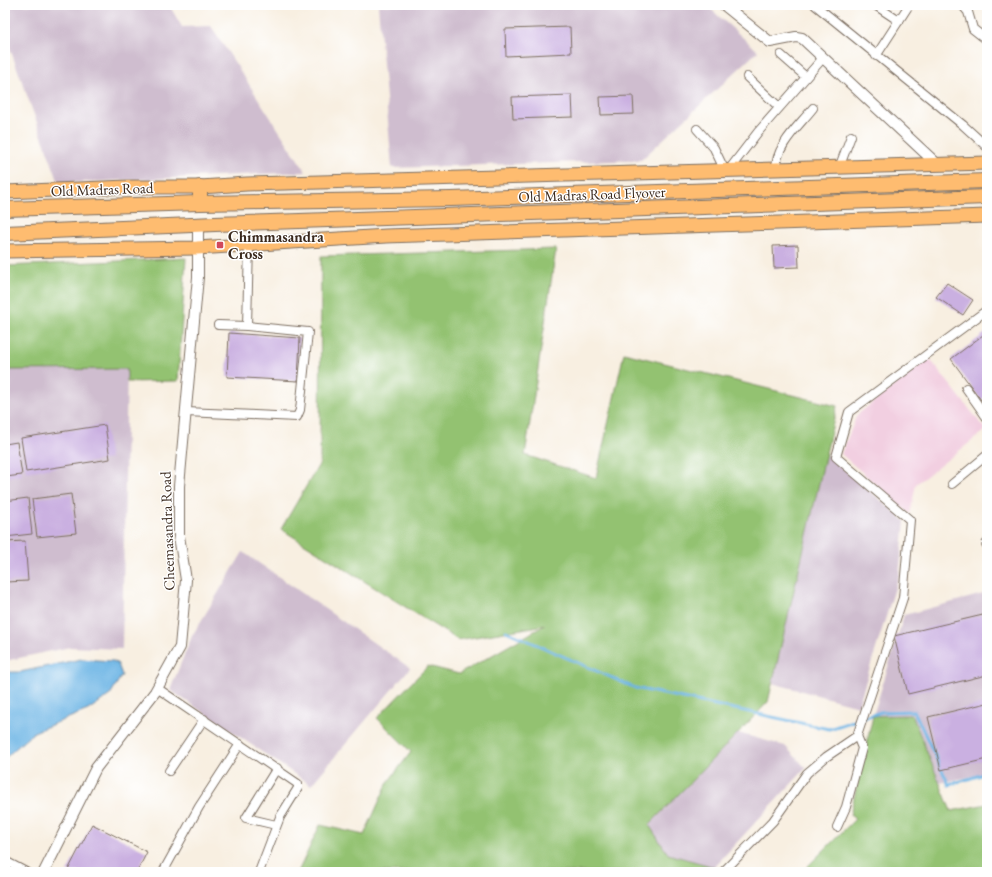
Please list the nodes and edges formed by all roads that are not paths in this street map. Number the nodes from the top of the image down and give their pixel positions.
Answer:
1 (815, 5) edge
2 (875, 5) edge
3 (909, 5) edge
4 (962, 5) edge
5 (730, 7) edge
6 (899, 21) junction
7 (987, 40) edge
8 (781, 55) dead end
9 (876, 56) junction
10 (823, 58) junction
11 (806, 77) junction
12 (747, 78) dead end
13 (779, 107) junction
14 (813, 108) dead end
15 (697, 129) dead end
16 (850, 136) dead end
17 (987, 147) edge
18 (987, 163) edge
19 (938, 165) junction
20 (987, 167) edge
21 (838, 168) junction
22 (776, 170) junction
23 (727, 171) junction
24 (987, 181) edge
25 (200, 187) junction
26 (5, 192) edge
27 (987, 197) edge
28 (200, 203) junction
29 (5, 209) edge
30 (987, 216) edge
31 (198, 224) junction
32 (5, 233) edge
33 (249, 244) junction
34 (197, 248) junction
35 (5, 251) edge
36 (987, 310) edge
37 (218, 325) dead end
38 (247, 326) junction
39 (966, 388) dead end
40 (984, 408) edge
41 (186, 412) junction
42 (987, 418) edge
43 (987, 455) edge
44 (952, 484) dead end
45 (157, 688) junction
46 (204, 719) junction
47 (857, 736) junction
48 (240, 744) junction
49 (277, 768) junction
50 (169, 771) dead end
51 (276, 825) junction
52 (837, 827) dead end
53 (5, 861) edge
54 (12, 869) edge
55 (26, 872) edge
56 (44, 872) edge
57 (163, 872) edge
58 (259, 872) edge
59 (723, 872) edge

1 - 9 street
2 - 6 street
3 - 6 street
4 - 7 street
5 - 10 street
6 - 9 street
8 - 11 street
9 - 17 street
10 - 11 street
10 - 19 street
11 - 13 street
12 - 13 street
13 - 23 street
14 - 22 street
15 - 23 street
16 - 21 street
18 - 19 main road, Old Madras Road
18 - 20 street
19 - 21 main road, Old Madras Road
21 - 22 main road, Old Madras Road
22 - 23 main road, Old Madras Road
23 - 25 main road, Old Madras Road
24 - 28 highway, Old Madras Road Flyover
25 - 26 main road, Old Madras Road
25 - 28 highway
27 - 31 highway, Old Madras Road Flyover
28 - 29 highway, Old Madras Road
30 - 33 main road
31 - 32 highway
31 - 34 street, Cheemasandra Road
33 - 34 main road
33 - 38 street
34 - 35 main road
34 - 41 street, Cheemasandra Road
36 - 47 street
37 - 38 street
38 - 41 street
39 - 40 street
40 - 42 street
41 - 45 street, Cheemasandra Road
43 - 44 street
45 - 46 street
45 - 56 street, Cheemasandra Road
46 - 48 street
46 - 50 street
47 - 52 street
47 - 59 street
48 - 49 street
48 - 57 street
49 - 51 street
49 - 51 street
51 - 58 street
53 - 54 street
54 - 55 street

